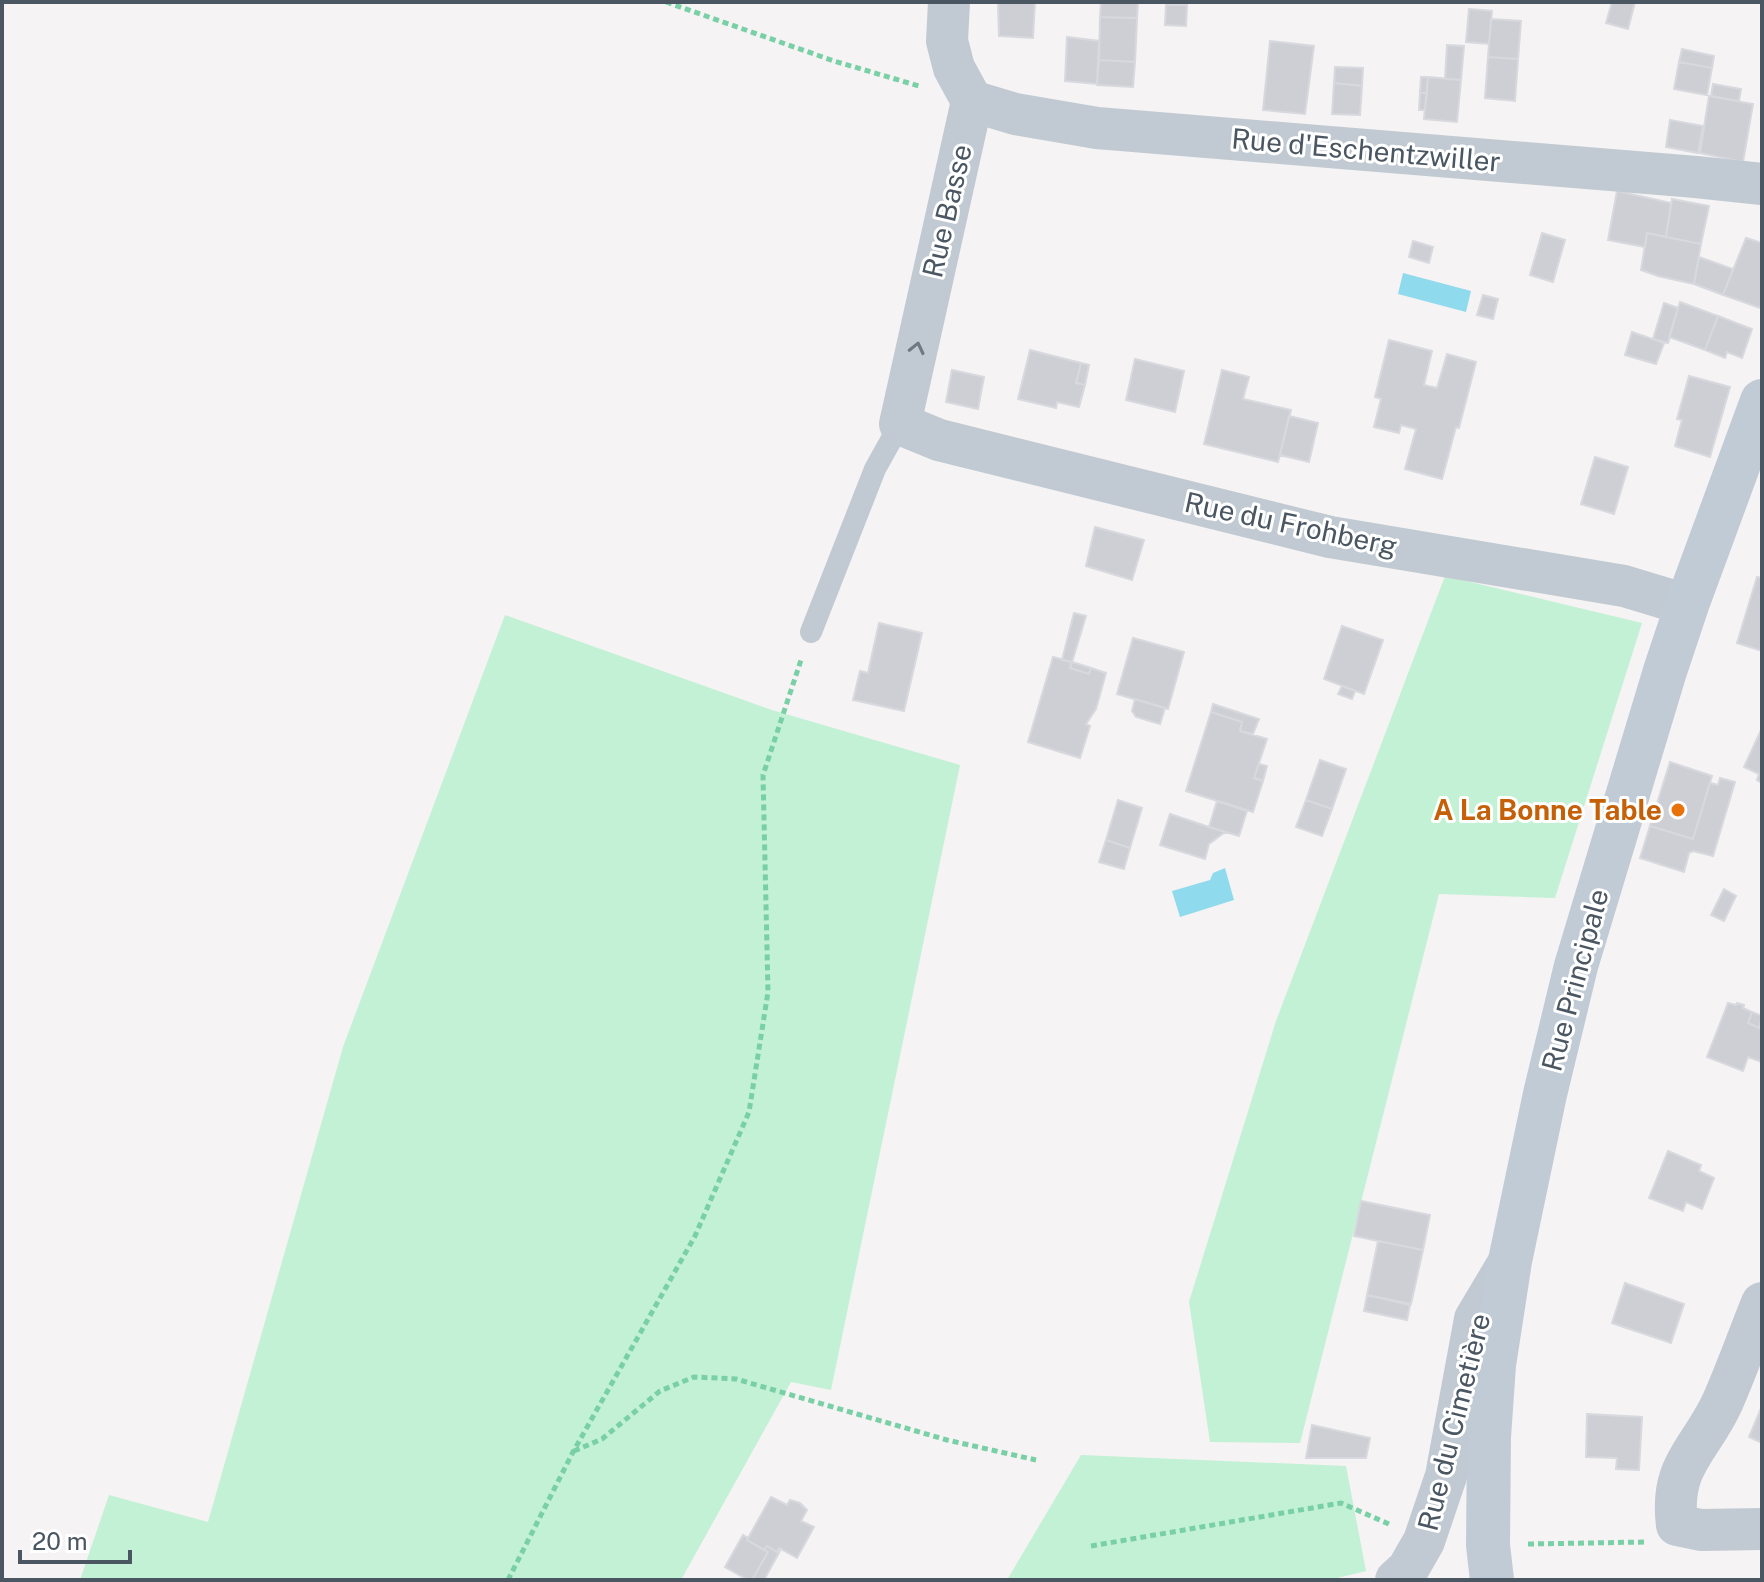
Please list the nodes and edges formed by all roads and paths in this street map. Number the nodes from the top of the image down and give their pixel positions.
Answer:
1 (666, 2) edge
2 (949, 2) edge
3 (972, 101) junction
4 (1762, 184) edge
5 (1762, 401) edge
6 (900, 424) junction
7 (1687, 605) junction
8 (811, 632) joint
9 (1510, 1261) junction
10 (1762, 1303) edge
11 (573, 1452) junction
12 (1036, 1460) dead end
13 (1676, 1515) junction
14 (1762, 1529) edge
15 (1424, 1541) junction
16 (1557, 1543) dead end
17 (1091, 1546) dead end
18 (508, 1580) edge
19 (1396, 1580) edge
20 (1492, 1580) edge

1 - 3 path
2 - 3 street
3 - 4 street, Rue d'Eschentzwiller
6 -> 3 street, Rue Basse
5 - 7 main road, Rue Principale
6 - 7 street, Rue du Frohberg
6 - 8 lane
7 - 9 main road, Rue Principale
8 - 11 path
9 - 15 street, Rue du Cimetière
9 - 20 main road, Rue Principale
10 - 13 street
11 - 12 path
11 - 18 path
13 - 14 street
13 - 16 path
15 - 17 path
15 - 19 street, Rue du Cimetière

